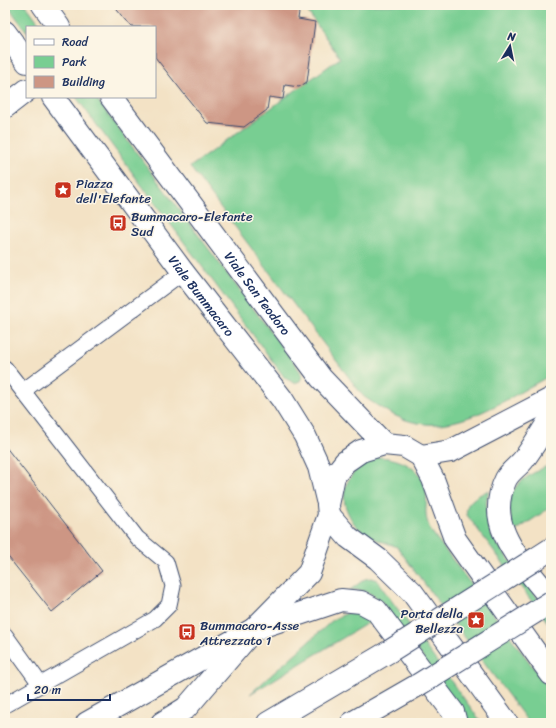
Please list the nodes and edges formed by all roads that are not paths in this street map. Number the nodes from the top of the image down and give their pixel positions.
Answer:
1 (43, 5) edge
2 (58, 26) edge
3 (5, 32) edge
4 (26, 61) edge
5 (26, 91) edge
6 (54, 98) edge
7 (112, 98) edge
8 (5, 107) edge
9 (183, 272) junction
10 (5, 368) edge
11 (23, 391) junction
12 (551, 399) edge
13 (551, 418) edge
14 (384, 444) junction
15 (420, 456) junction
16 (328, 510) junction
17 (544, 554) edge
18 (551, 601) edge
19 (254, 629) junction
20 (5, 635) edge
21 (551, 674) edge
22 (41, 685) junction
23 (5, 705) edge
24 (87, 723) edge
25 (162, 723) edge
26 (268, 723) edge
27 (352, 723) edge
28 (456, 723) edge
29 (507, 723) edge

1 - 2 main road
3 - 4 main road
5 - 8 main road
6 - 9 main road, Viale Bummacaro
7 - 14 main road, Viale San Teodoro
9 - 11 lane
9 - 16 main road, Viale Bummacaro
10 - 11 lane
11 - 22 lane
12 - 15 main road
13 - 18 main road
14 - 15 main road
14 - 16 main road
15 - 21 main road
16 - 19 main road
16 - 29 main road
17 - 26 main road, bridge
18 - 27 main road, bridge
19 - 24 main road
19 - 25 main road
19 - 28 main road
20 - 22 lane
22 - 23 lane

